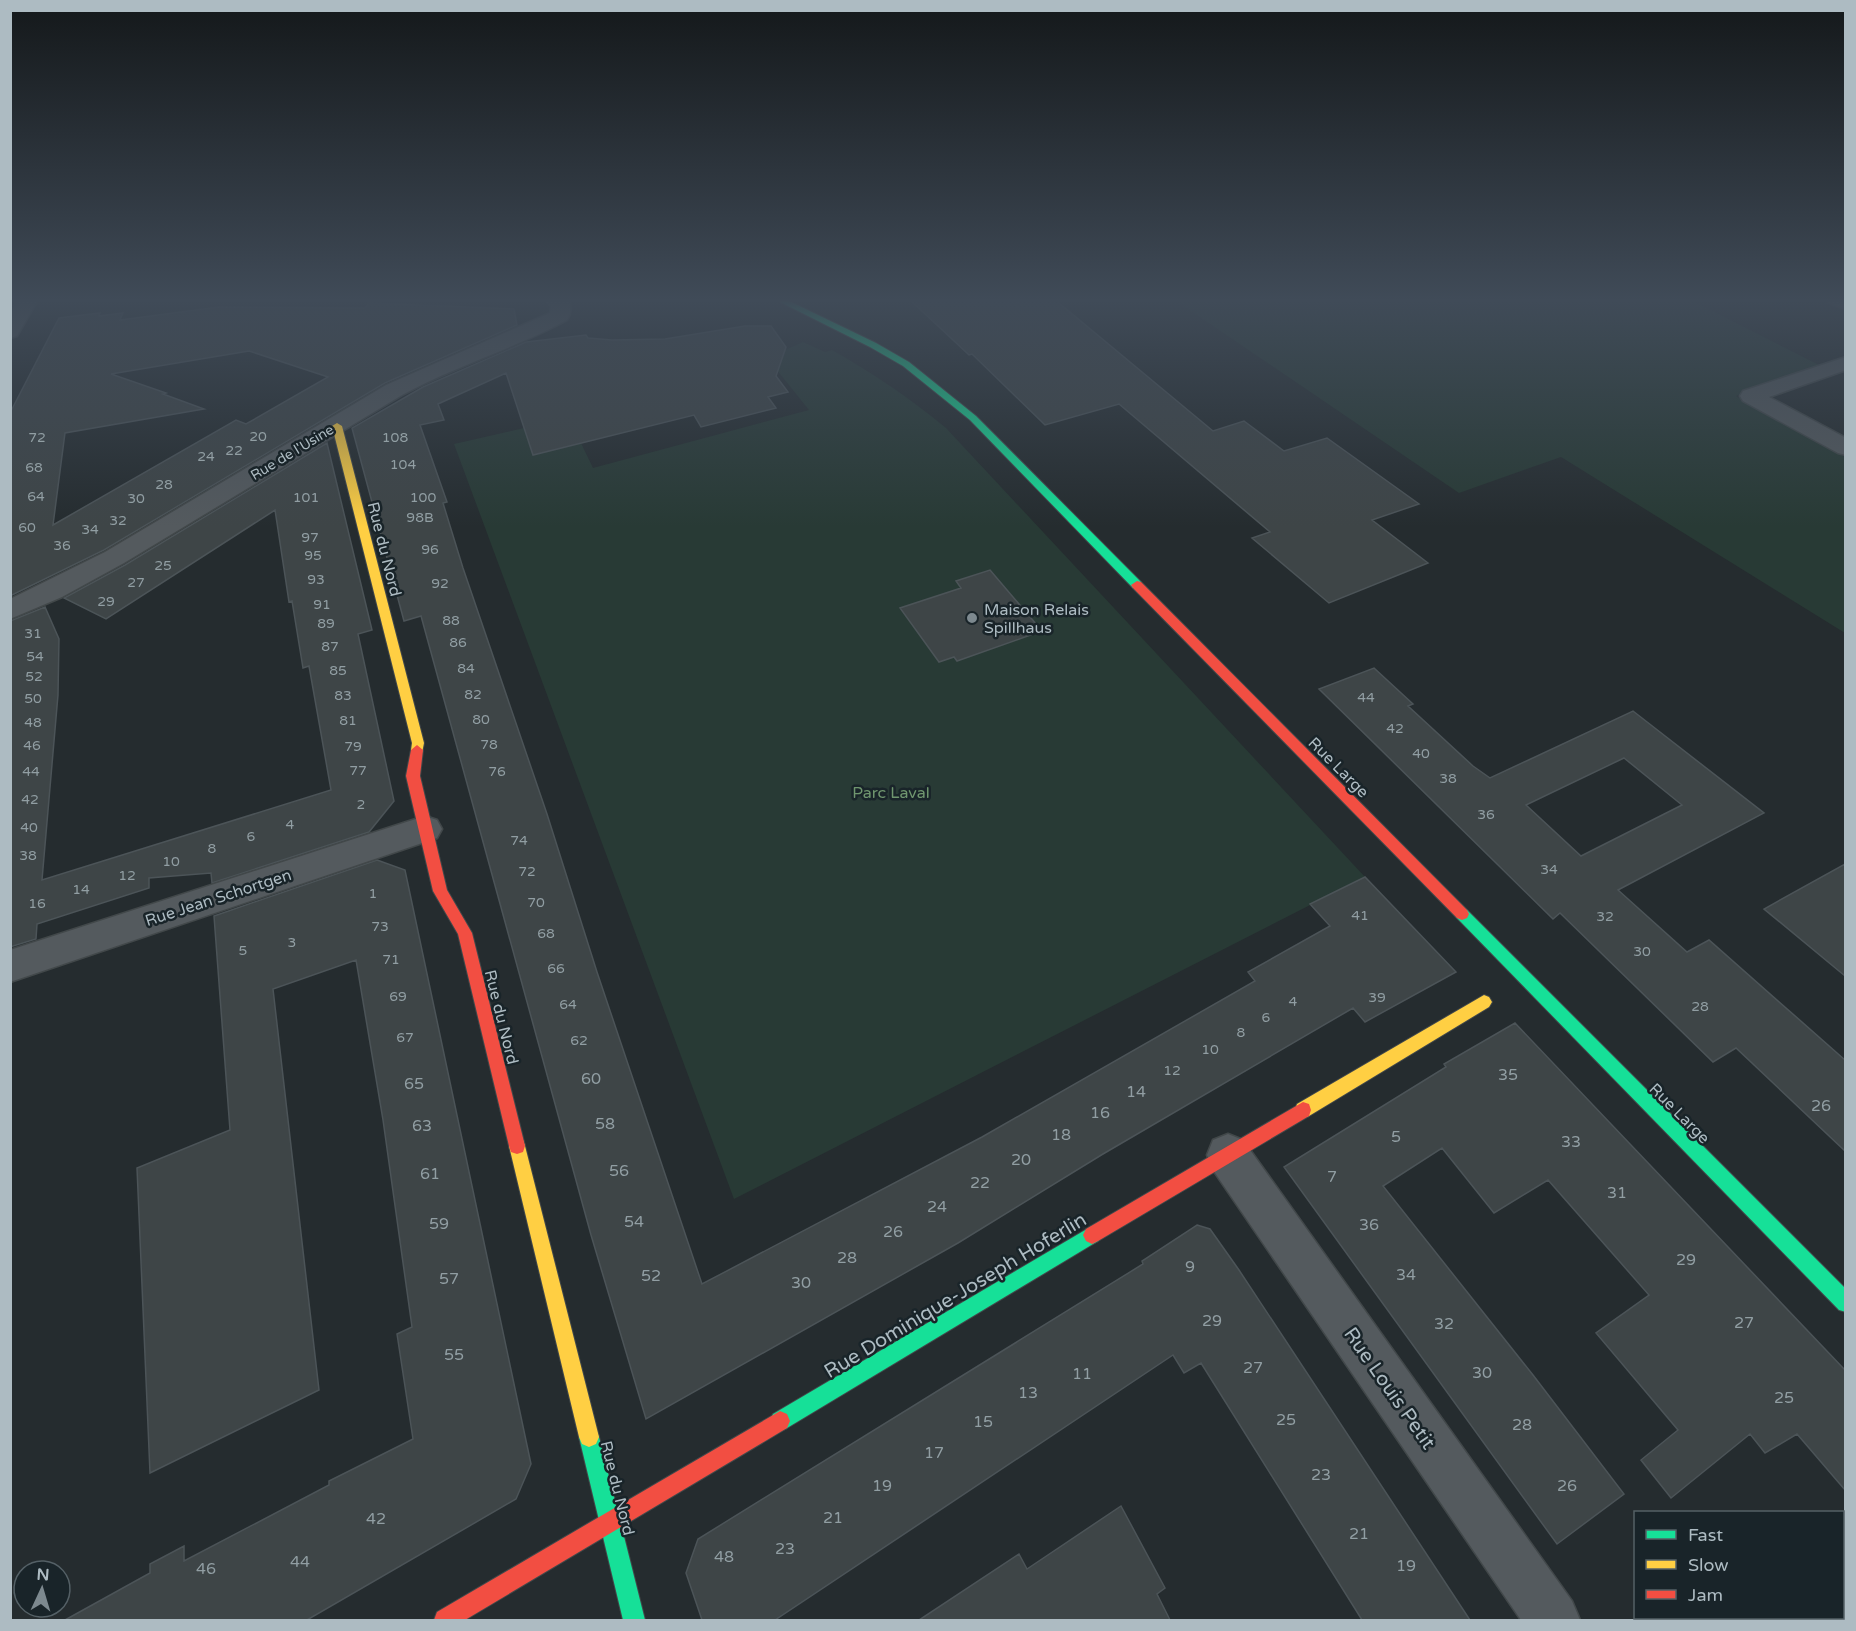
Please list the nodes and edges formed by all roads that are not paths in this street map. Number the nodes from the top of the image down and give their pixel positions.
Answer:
1 (426, 374) edge
2 (919, 374) edge
3 (1813, 374) edge
4 (337, 426) junction
5 (1845, 448) edge
6 (10, 610) edge
7 (425, 829) junction
8 (10, 966) edge
9 (1484, 1002) dead end
10 (1227, 1155) junction
11 (1845, 1304) edge
12 (610, 1523) junction
13 (446, 1620) edge
14 (634, 1620) edge
15 (1553, 1620) edge

1 - 4 street, Rue de l'Usine
2 - 11 street, Rue Large
3 - 5 street
4 - 6 street, Rue de l'Usine
4 - 7 street, Rue du Nord
7 - 8 street, Rue Jean Schortgen
7 - 12 street, Rue du Nord
9 - 10 street, Rue Dominique-Joseph Hoferlin
10 - 12 street, Rue Dominique-Joseph Hoferlin
10 - 15 street, Rue Louis Petit
12 - 13 street, Rue Dominique-Joseph Hoferlin
12 - 14 street, Rue du Nord

